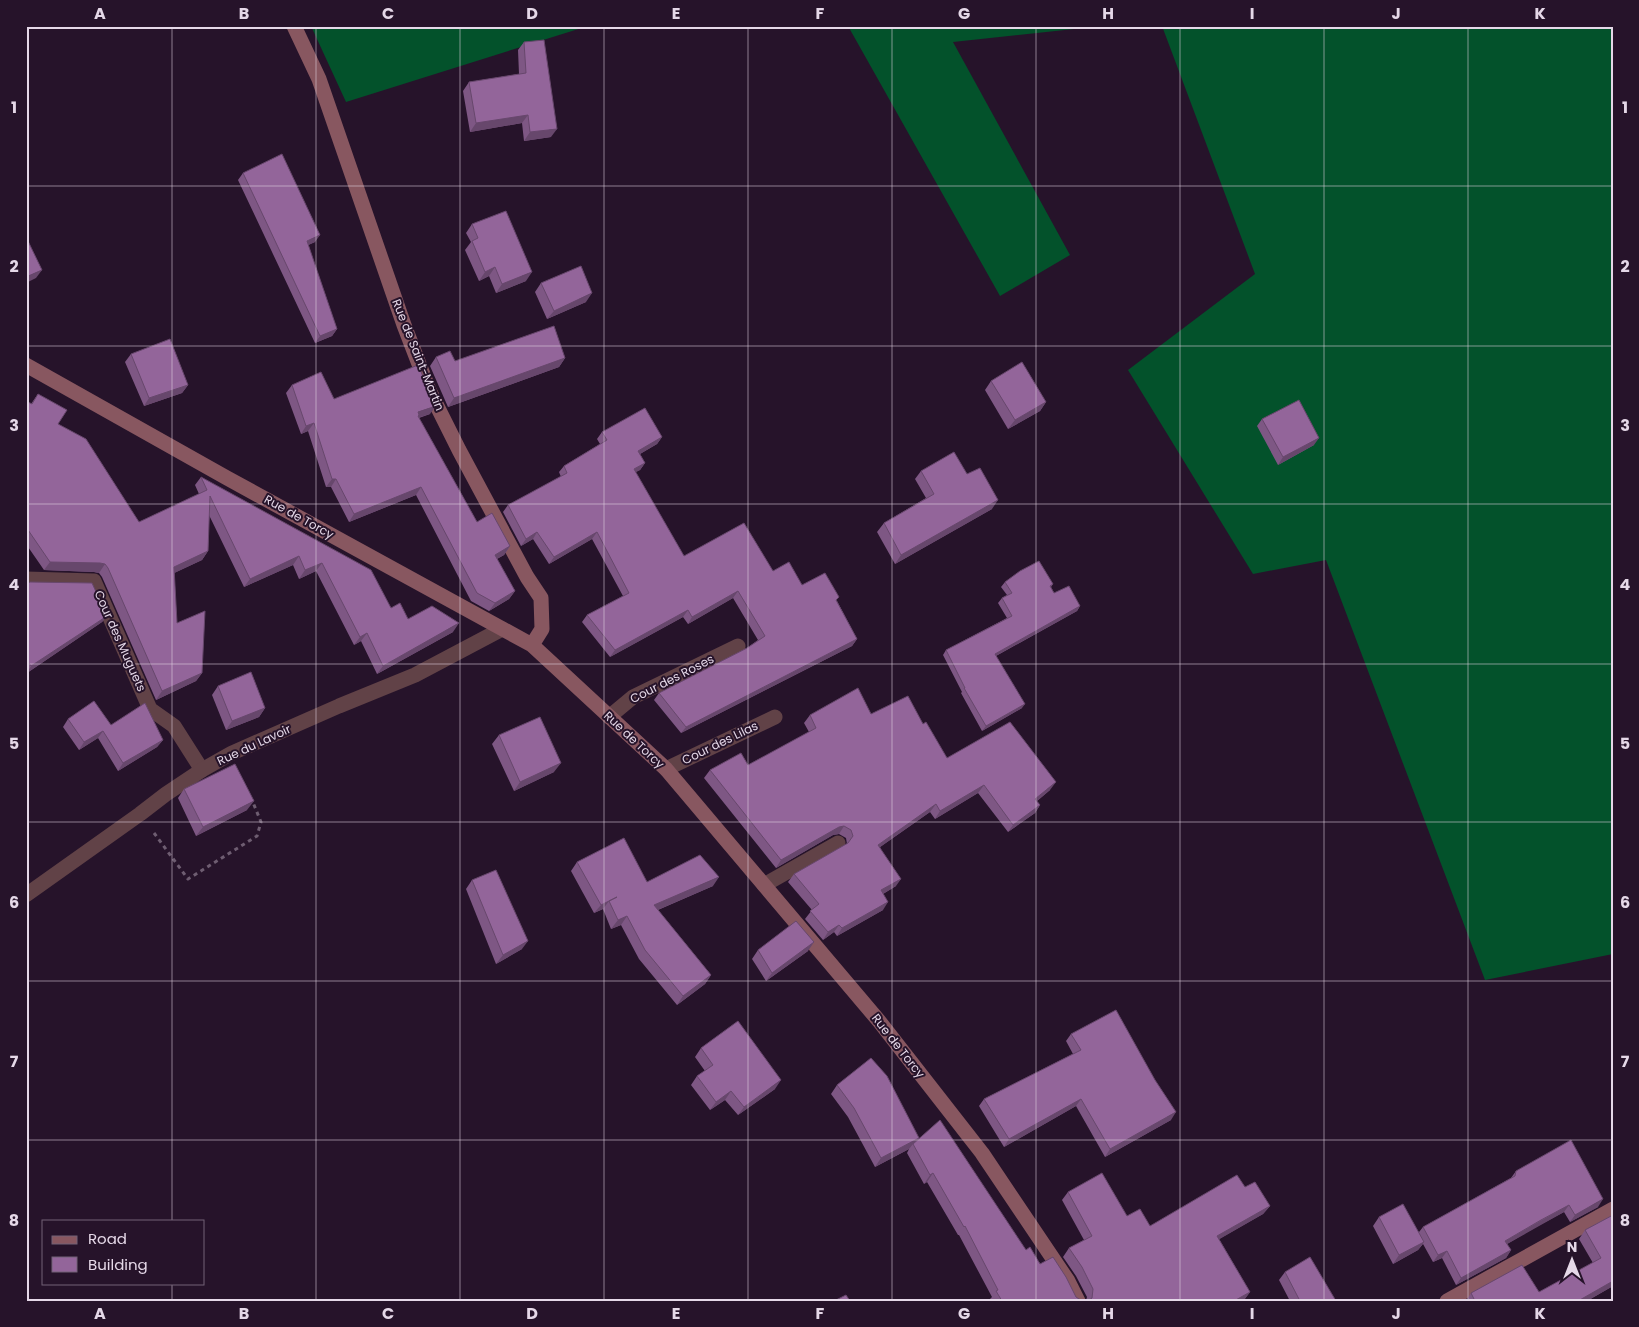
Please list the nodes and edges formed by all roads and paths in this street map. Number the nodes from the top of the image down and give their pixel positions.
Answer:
1 (294, 26) edge
2 (26, 365) edge
3 (26, 579) edge
4 (502, 629) junction
5 (532, 645) junction
6 (738, 646) dead end
7 (609, 717) junction
8 (775, 717) dead end
9 (202, 770) junction
10 (666, 770) junction
11 (250, 796) edge
12 (140, 814) junction
13 (838, 843) edge
14 (764, 885) junction
15 (26, 895) edge
16 (1613, 1208) edge
17 (1078, 1301) edge
18 (1447, 1301) edge

1 - 5 street, Rue de Saint-Martin
2 - 4 street, Rue de Torcy
3 - 9 street, Cour des Muguets
4 - 5 street, Rue de Torcy
4 - 9 street, Rue du Lavoir
5 - 7 street, Rue de Torcy
6 - 7 street, Cour des Roses
7 - 10 street, Rue de Torcy
8 - 10 street, Cour des Lilas
9 - 12 street, Rue du Lavoir
10 - 14 street, Rue de Torcy
11 - 12 path
12 - 15 street, Rue du Lavoir
13 - 14 street
14 - 17 street, Rue de Torcy
16 - 18 street

